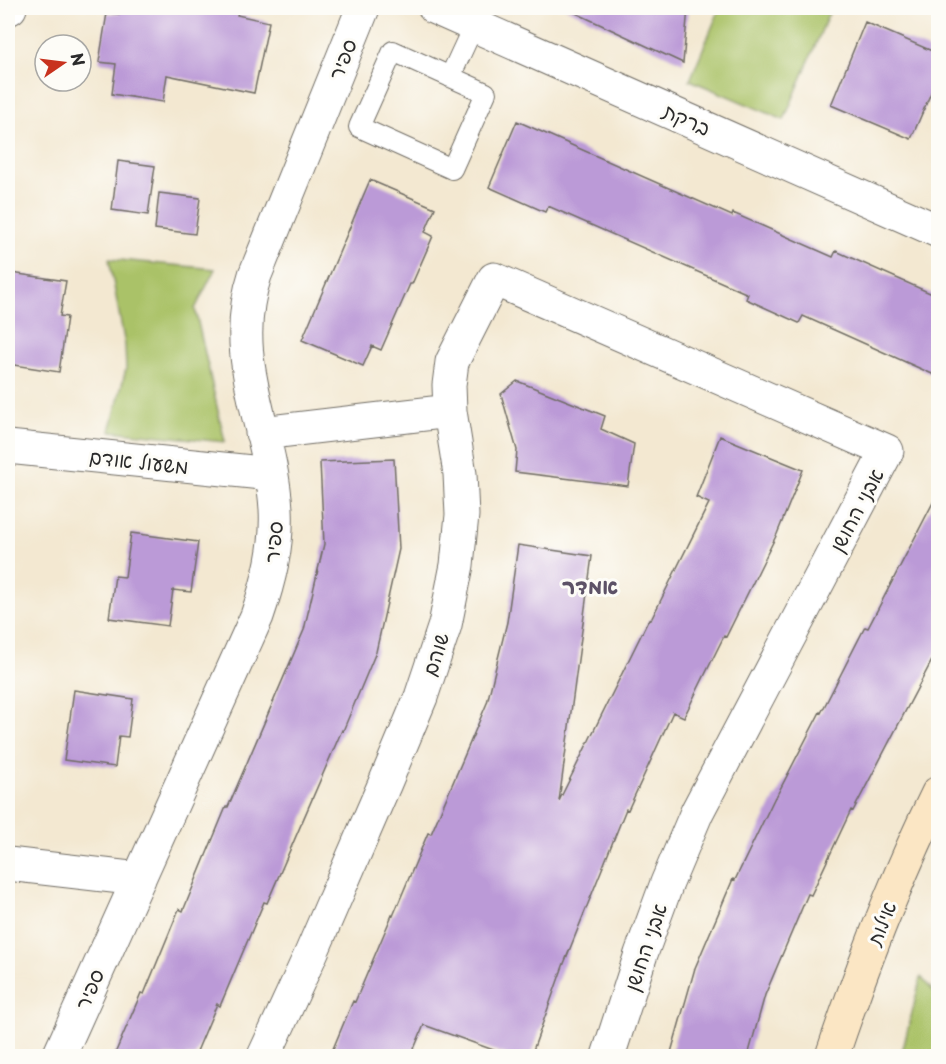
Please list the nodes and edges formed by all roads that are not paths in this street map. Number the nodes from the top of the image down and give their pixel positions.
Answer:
1 (363, 8) edge
2 (435, 8) edge
3 (474, 25) junction
4 (450, 77) junction
5 (939, 231) edge
6 (450, 411) junction
7 (262, 433) junction
8 (8, 447) edge
9 (271, 474) junction
10 (939, 794) edge
11 (8, 864) edge
12 (139, 879) junction
13 (59, 1056) edge
14 (264, 1056) edge
15 (608, 1056) edge
16 (832, 1056) edge

1 - 7 street, ספיר
2 - 3 street, ברקת
3 - 4 lane
3 - 5 street, ברקת
4 - 4 lane
6 - 7 street
6 - 14 street, שוהם
6 - 15 street, אבני החושן
7 - 9 street, ספיר
8 - 9 street, משעול אודם
9 - 12 street, ספיר
10 - 16 street, אילות
11 - 12 street
12 - 13 street, ספיר

